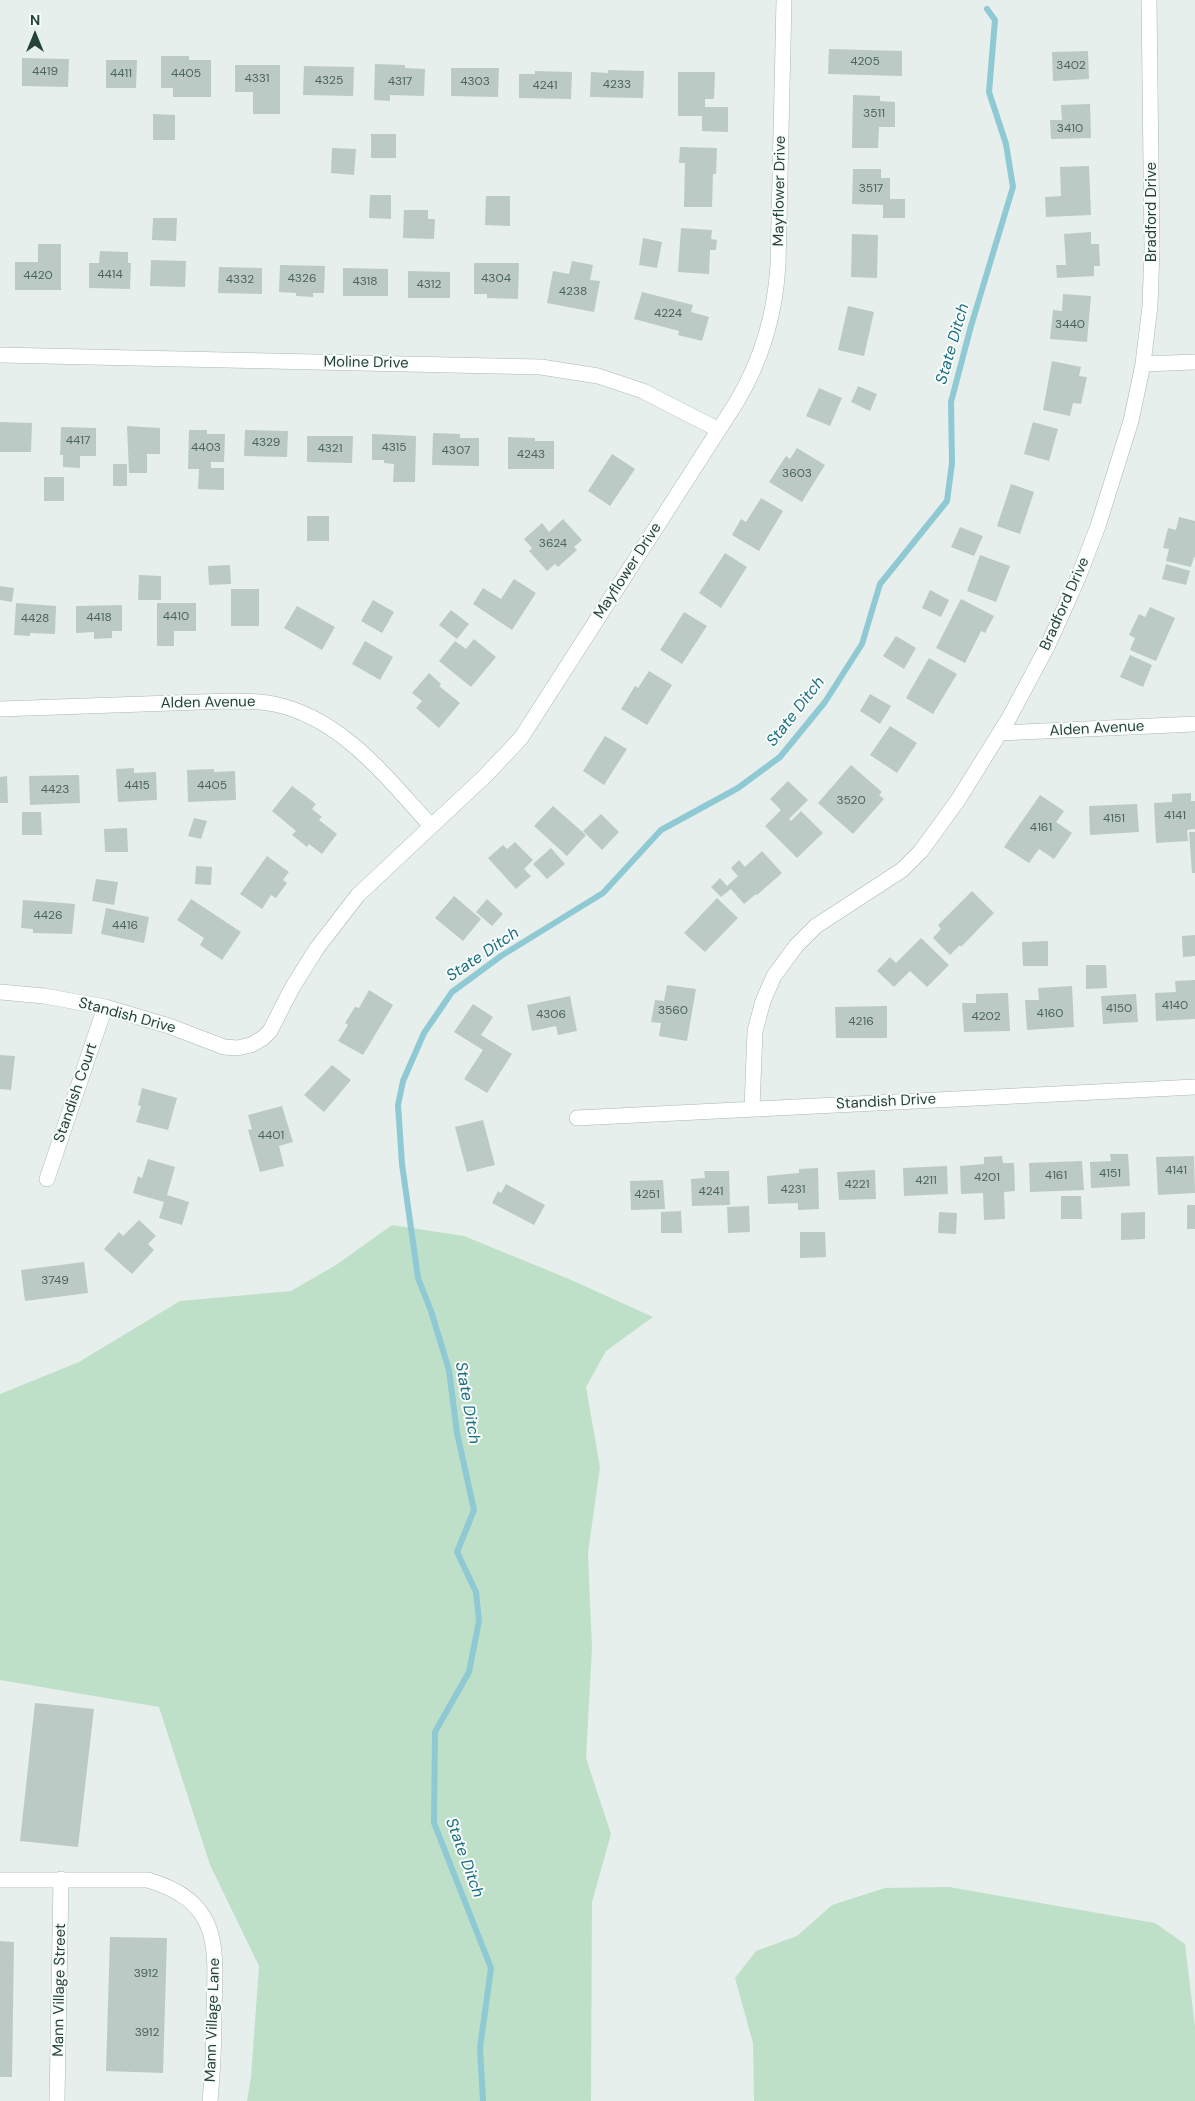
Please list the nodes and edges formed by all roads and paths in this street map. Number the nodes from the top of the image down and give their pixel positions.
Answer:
1 (784, 0) edge
2 (1149, 0) edge
3 (0, 355) edge
4 (1195, 362) edge
5 (1143, 364) junction
6 (719, 430) junction
7 (0, 709) edge
8 (1195, 724) edge
9 (1000, 733) junction
10 (431, 826) junction
11 (0, 992) edge
12 (105, 1007) junction
13 (251, 1045) joint
14 (1195, 1087) edge
15 (752, 1108) junction
16 (577, 1118) dead end
17 (47, 1179) dead end
18 (62, 1879) junction
19 (0, 1880) edge
20 (57, 2101) edge
21 (210, 2101) edge

1 - 6 street, Mayflower Drive
2 - 5 street, Bradford Drive
3 - 6 street, Moline Drive
4 - 5 street
5 - 9 street, Bradford Drive
6 - 10 street, Mayflower Drive
7 - 10 street, Alden Avenue
8 - 9 street, Alden Avenue
9 - 15 street, Bradford Drive
10 - 13 street, Mayflower Drive
11 - 12 street, Standish Drive
12 - 13 street, Standish Drive
12 - 17 street, Standish Court
14 - 15 street, Standish Drive
15 - 16 street, Standish Drive
18 - 19 street, Mann Village Lane
18 - 20 street, Mann Village Street
18 - 21 street, Mann Village Lane

